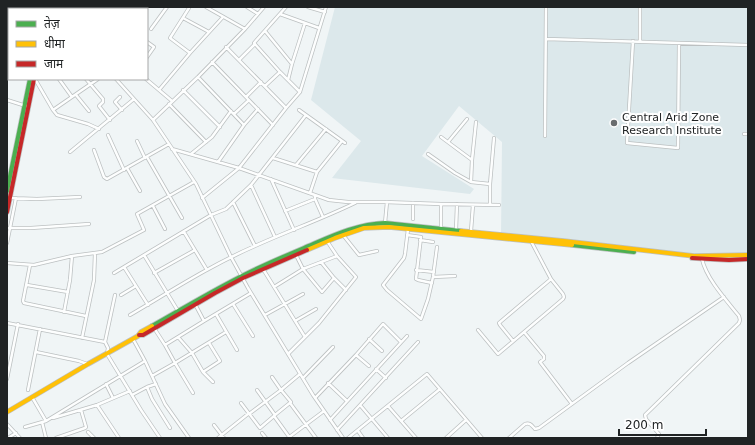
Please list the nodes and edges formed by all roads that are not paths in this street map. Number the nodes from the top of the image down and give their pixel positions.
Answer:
1 (167, 7) edge
2 (188, 7) edge
3 (206, 7) edge
4 (247, 7) edge
5 (264, 7) edge
6 (286, 7) edge
7 (308, 7) edge
8 (326, 7) edge
9 (546, 7) edge
10 (640, 7) edge
11 (325, 12) junction
12 (258, 14) junction
13 (280, 14) junction
14 (224, 17) junction
15 (183, 18) junction
16 (305, 23) junction
17 (319, 28) junction
18 (245, 29) junction
19 (152, 30) dead end
20 (264, 31) junction
21 (209, 32) junction
22 (546, 39) junction
23 (633, 41) junction
24 (640, 42) junction
25 (148, 43) edge
26 (679, 43) junction
27 (255, 44) junction
28 (748, 45) edge
29 (226, 47) junction
30 (190, 53) junction
31 (148, 55) edge
32 (239, 60) junction
33 (212, 62) junction
34 (292, 64) junction
35 (280, 72) junction
36 (198, 77) junction
37 (30, 80) edge
38 (34, 80) edge
39 (35, 80) edge
40 (60, 80) edge
41 (87, 80) edge
42 (97, 80) edge
43 (117, 80) edge
44 (147, 80) edge
45 (288, 81) junction
46 (261, 82) junction
47 (91, 85) junction
48 (265, 86) junction
49 (159, 90) junction
50 (183, 90) junction
51 (300, 92) junction
52 (76, 95) junction
53 (72, 97) junction
54 (120, 97) dead end
55 (246, 97) junction
56 (134, 99) junction
57 (7, 100) edge
58 (172, 100) junction
59 (249, 100) junction
60 (169, 104) junction
61 (27, 106) junction
62 (286, 108) junction
63 (54, 110) junction
64 (122, 110) junction
65 (258, 110) junction
66 (299, 110) dead end
67 (89, 111) dead end
68 (231, 111) junction
69 (234, 114) junction
70 (306, 115) junction
71 (467, 119) dead end
72 (110, 120) junction
73 (152, 120) junction
74 (476, 122) dead end
75 (273, 124) junction
76 (244, 125) junction
77 (220, 127) junction
78 (99, 129) junction
79 (326, 129) junction
80 (744, 134) dead end
81 (748, 134) edge
82 (108, 135) dead end
83 (545, 136) dead end
84 (441, 137) dead end
85 (494, 138) dead end
86 (138, 141) dead end
87 (342, 141) junction
88 (206, 142) junction
89 (448, 142) junction
90 (345, 143) dead end
91 (169, 144) junction
92 (94, 150) dead end
93 (172, 150) junction
94 (70, 152) dead end
95 (428, 154) dead end
96 (191, 155) junction
97 (146, 157) junction
98 (273, 158) junction
99 (472, 160) junction
100 (218, 162) junction
101 (296, 165) junction
102 (239, 168) junction
103 (126, 169) junction
104 (316, 172) junction
105 (259, 175) junction
106 (271, 179) junction
107 (194, 182) junction
108 (471, 182) junction
109 (490, 184) junction
110 (251, 185) junction
111 (7, 190) edge
112 (140, 191) dead end
113 (310, 193) junction
114 (315, 195) junction
115 (170, 196) junction
116 (80, 197) dead end
117 (10, 198) junction
118 (16, 198) junction
119 (202, 198) junction
120 (315, 199) junction
121 (234, 202) junction
122 (387, 202) junction
123 (356, 203) junction
124 (413, 203) junction
125 (441, 204) junction
126 (457, 204) junction
127 (490, 204) junction
128 (473, 205) junction
129 (499, 205) dead end
130 (152, 206) junction
131 (285, 211) junction
132 (7, 212) edge
133 (211, 215) junction
134 (182, 218) dead end
135 (323, 218) junction
136 (413, 219) dead end
137 (385, 223) junction
138 (89, 224) dead end
139 (8, 228) edge
140 (441, 228) junction
141 (165, 229) dead end
142 (408, 229) junction
143 (294, 230) junction
144 (471, 231) junction
145 (184, 232) junction
146 (456, 232) junction
147 (343, 235) junction
148 (407, 235) junction
149 (275, 237) junction
150 (420, 240) junction
151 (327, 241) junction
152 (531, 241) junction
153 (433, 242) dead end
154 (7, 243) edge
155 (254, 246) junction
156 (437, 247) dead end
157 (195, 250) junction
158 (377, 252) dead end
159 (95, 253) junction
160 (144, 255) junction
161 (296, 255) junction
162 (748, 255) edge
163 (72, 256) junction
164 (337, 256) junction
165 (231, 257) junction
166 (702, 259) junction
167 (748, 259) edge
168 (321, 262) junction
169 (7, 263) edge
170 (30, 264) junction
171 (124, 267) junction
172 (263, 269) junction
173 (303, 269) junction
174 (207, 270) junction
175 (416, 270) junction
176 (434, 272) junction
177 (114, 273) dead end
178 (154, 273) junction
179 (455, 276) dead end
180 (242, 277) junction
181 (433, 277) junction
182 (334, 278) junction
183 (551, 279) junction
184 (432, 283) junction
185 (27, 284) junction
186 (136, 286) junction
187 (274, 287) junction
188 (346, 290) junction
189 (68, 292) junction
190 (252, 293) junction
191 (115, 294) dead end
192 (167, 294) junction
193 (303, 294) dead end
194 (122, 295) dead end
195 (724, 297) junction
196 (195, 304) junction
197 (233, 304) junction
198 (284, 304) junction
199 (148, 305) junction
200 (316, 309) dead end
201 (178, 311) junction
202 (64, 312) junction
203 (216, 314) junction
204 (130, 315) dead end
205 (265, 315) junction
206 (86, 316) junction
207 (204, 321) junction
208 (295, 321) junction
209 (7, 322) edge
210 (18, 324) junction
211 (154, 328) junction
212 (40, 329) junction
213 (478, 330) dead end
214 (226, 332) junction
215 (524, 332) junction
216 (253, 336) dead end
217 (407, 336) dead end
218 (136, 337) junction
219 (178, 337) junction
220 (305, 337) junction
221 (82, 338) junction
222 (369, 339) junction
223 (513, 341) junction
224 (105, 342) junction
225 (401, 342) junction
226 (418, 342) dead end
227 (210, 343) junction
228 (165, 345) junction
229 (333, 347) dead end
230 (237, 350) dead end
231 (382, 351) dead end
232 (36, 352) junction
233 (107, 354) junction
234 (192, 354) junction
235 (288, 354) junction
236 (356, 355) junction
237 (145, 361) junction
238 (88, 364) junction
239 (176, 364) junction
240 (369, 366) dead end
241 (376, 369) junction
242 (203, 372) junction
243 (300, 374) junction
244 (120, 375) junction
245 (152, 376) junction
246 (272, 377) dead end
247 (303, 378) junction
248 (386, 378) junction
249 (7, 379) edge
250 (213, 382) dead end
251 (328, 383) junction
252 (106, 384) junction
253 (156, 384) junction
254 (147, 387) junction
255 (440, 389) junction
256 (28, 390) dead end
257 (257, 390) dead end
258 (281, 390) junction
259 (130, 391) junction
260 (193, 393) dead end
261 (132, 395) junction
262 (32, 397) junction
263 (113, 398) junction
264 (315, 398) junction
265 (347, 401) junction
266 (265, 402) junction
267 (240, 403) dead end
268 (290, 403) junction
269 (572, 404) junction
270 (97, 405) junction
271 (360, 406) junction
272 (388, 406) junction
273 (81, 410) junction
274 (324, 411) junction
275 (7, 412) edge
276 (249, 414) junction
277 (274, 416) junction
278 (50, 418) junction
279 (372, 419) junction
280 (46, 420) junction
281 (330, 420) junction
282 (466, 420) junction
283 (401, 421) junction
284 (42, 422) junction
285 (7, 424) edge
286 (214, 425) dead end
287 (306, 425) junction
288 (25, 428) dead end
289 (170, 428) dead end
290 (337, 430) junction
291 (358, 430) junction
292 (88, 432) dead end
293 (16, 433) junction
294 (262, 433) dead end
295 (222, 435) junction
296 (387, 437) edge
297 (480, 437) edge
298 (8, 438) edge
299 (20, 438) edge
300 (46, 438) edge
301 (56, 438) edge
302 (94, 438) edge
303 (118, 438) edge
304 (160, 438) edge
305 (189, 438) edge
306 (218, 438) edge
307 (224, 438) edge
308 (266, 438) edge
309 (289, 438) edge
310 (316, 438) edge
311 (344, 438) edge
312 (348, 438) edge
313 (363, 438) edge
314 (383, 438) edge
315 (415, 438) edge
316 (446, 438) edge
317 (476, 438) edge
318 (509, 438) edge
319 (657, 438) edge

1 - 19 street
2 - 15 street
3 - 14 street
4 - 12 street
5 - 12 street
6 - 13 street
7 - 11 street
8 - 11 street
9 - 22 street
10 - 24 street
11 - 17 street
12 - 18 street
13 - 16 street
13 - 20 street
14 - 18 street
14 - 21 street
15 - 21 street
15 - 30 street
16 - 17 street
16 - 34 street
17 - 51 street
18 - 29 street
20 - 27 street
20 - 34 street
21 - 30 street
22 - 23 street
22 - 83 street
23 - 24 street
23 - 26 street
24 - 26 street
25 - 31 street
26 - 28 street
27 - 32 street
27 - 35 street
29 - 32 street
29 - 33 street
30 - 49 street
32 - 46 street
33 - 36 street
33 - 55 street
34 - 45 street
35 - 45 street
35 - 48 street
36 - 50 street
36 - 68 street
37 - 61 main road
38 - 61 main road
39 - 63 street
40 - 53 street
41 - 47 street
42 - 47 street
43 - 56 street
44 - 49 street
45 - 51 street
46 - 48 street
46 - 55 street
47 - 52 street
47 - 72 street
48 - 62 street
49 - 58 street
50 - 58 street
50 - 77 street
51 - 62 street
52 - 53 street
52 - 67 street
53 - 63 street
54 - 64 street
55 - 59 street
56 - 64 street
56 - 73 street
57 - 61 street
58 - 60 street
59 - 65 street
59 - 69 street
60 - 73 street
60 - 88 street
61 - 111 main road
61 - 117 main road
62 - 75 street
63 - 78 street
64 - 72 street
65 - 75 street
65 - 76 street
66 - 70 street
68 - 69 street
68 - 77 street
69 - 76 street
70 - 79 street
70 - 98 street
71 - 89 street
72 - 78 street
73 - 91 street
74 - 99 street
75 - 102 street
76 - 100 street
77 - 88 street
78 - 94 street
79 - 87 street
79 - 101 street
80 - 81 street
82 - 103 street
84 - 89 street
85 - 109 street
86 - 97 street
87 - 90 street
87 - 104 street
88 - 96 street
89 - 99 street
91 - 93 street
91 - 97 street
92 - 103 street
93 - 96 street
93 - 107 street
95 - 108 street
96 - 100 street
97 - 103 street
97 - 115 street
98 - 101 street
98 - 105 street
99 - 108 street
100 - 102 street
101 - 104 street
102 - 105 street
102 - 119 street
103 - 112 street
104 - 113 street
105 - 106 street
105 - 110 street
106 - 113 street
106 - 131 street
107 - 115 street
107 - 119 street
108 - 109 street
109 - 127 street
110 - 121 street
110 - 149 street
113 - 114 street
114 - 120 street
114 - 123 street
115 - 130 street
115 - 134 street
116 - 118 street
117 - 118 street
117 - 132 main road
118 - 139 street
119 - 133 street
120 - 131 street
120 - 135 street
121 - 133 street
121 - 155 street
122 - 123 street
122 - 124 street
122 - 137 street
123 - 135 street
124 - 125 street
124 - 136 street
125 - 126 street
125 - 140 street
126 - 128 street
126 - 146 street
127 - 128 street
127 - 129 street
128 - 144 street
130 - 141 street
130 - 159 street
131 - 143 street
133 - 145 street
133 - 165 street
135 - 143 street
137 - 140 main road
137 - 180 main road
138 - 139 street
139 - 154 street
140 - 146 main road
142 - 146 main road
142 - 147 main road
142 - 148 street
143 - 149 street
144 - 146 main road
144 - 162 main road
145 - 157 street
145 - 160 street
146 - 152 main road
147 - 151 main road
147 - 158 street
148 - 150 street
148 - 184 street
149 - 155 street
150 - 153 street
150 - 175 street
151 - 161 main road
151 - 164 street
152 - 166 main road
152 - 183 street
155 - 165 street
156 - 176 street
157 - 174 street
157 - 178 street
159 - 163 street
159 - 206 street
160 - 171 street
160 - 178 street
161 - 172 main road
161 - 173 street
163 - 170 street
163 - 189 street
164 - 168 street
164 - 188 street
165 - 174 street
165 - 180 street
166 - 167 main road
166 - 195 street
168 - 173 street
168 - 182 street
169 - 170 street
170 - 185 street
171 - 177 street
171 - 186 street
172 - 180 main road
172 - 187 street
173 - 182 street
173 - 187 street
174 - 192 street
175 - 176 street
175 - 184 street
176 - 181 street
178 - 192 street
179 - 181 street
180 - 190 street
180 - 196 main road
180 - 201 main road
181 - 184 street
182 - 188 street
183 - 215 street
183 - 223 street
185 - 189 street
185 - 202 street
186 - 194 street
186 - 199 street
187 - 198 street
188 - 220 street
189 - 202 street
190 - 197 street
190 - 205 street
191 - 224 street
192 - 199 street
192 - 201 street
193 - 198 street
195 - 269 street
195 - 319 street
196 - 207 street
196 - 211 main road
197 - 203 street
197 - 216 street
198 - 205 street
198 - 208 street
199 - 204 street
200 - 208 street
201 - 218 main road
202 - 206 street
203 - 207 street
203 - 214 street
205 - 235 street
206 - 221 street
207 - 219 street
208 - 220 street
209 - 210 street
210 - 212 street
210 - 249 street
211 - 218 main road
211 - 228 street
212 - 221 street
212 - 232 street
213 - 223 street
214 - 227 street
214 - 230 street
215 - 223 street
215 - 269 street
217 - 225 street
218 - 233 main road
218 - 237 street
219 - 228 street
219 - 234 street
220 - 235 street
221 - 224 street
222 - 225 street
222 - 231 street
222 - 236 street
224 - 233 street
225 - 241 street
226 - 248 street
227 - 234 street
227 - 242 street
228 - 239 street
229 - 247 street
232 - 238 street
232 - 256 street
233 - 238 main road
233 - 244 street
234 - 239 street
234 - 242 street
235 - 243 street
236 - 240 street
236 - 251 street
237 - 244 street
237 - 245 street
238 - 262 main road
239 - 245 street
239 - 260 street
241 - 248 street
241 - 265 street
242 - 250 street
243 - 247 street
243 - 258 street
244 - 252 street
244 - 259 street
245 - 253 street
246 - 258 street
247 - 264 street
248 - 271 street
251 - 264 street
251 - 265 street
252 - 263 street
252 - 278 street
253 - 254 street
253 - 305 street
254 - 261 street
254 - 289 street
255 - 272 street
255 - 282 street
255 - 283 street
257 - 266 street
258 - 266 street
258 - 268 street
259 - 261 street
259 - 263 street
261 - 304 street
262 - 275 main road
262 - 280 street
263 - 270 street
264 - 274 street
265 - 281 street
266 - 276 street
266 - 277 street
267 - 276 street
268 - 277 street
268 - 287 street
269 - 318 street
270 - 273 street
270 - 303 street
271 - 279 street
271 - 290 street
272 - 279 street
272 - 283 street
273 - 278 street
273 - 301 street
274 - 281 street
274 - 287 street
276 - 277 street
276 - 295 street
277 - 309 street
278 - 280 street
279 - 291 street
279 - 296 street
280 - 284 street
281 - 290 street
282 - 297 street
282 - 316 street
283 - 315 street
284 - 288 street
284 - 300 street
285 - 293 street
286 - 295 street
287 - 309 street
287 - 310 street
290 - 311 street
291 - 312 street
291 - 313 street
292 - 302 street
293 - 298 street
293 - 299 street
294 - 308 street
295 - 306 street
295 - 307 street
296 - 314 street
297 - 317 street

